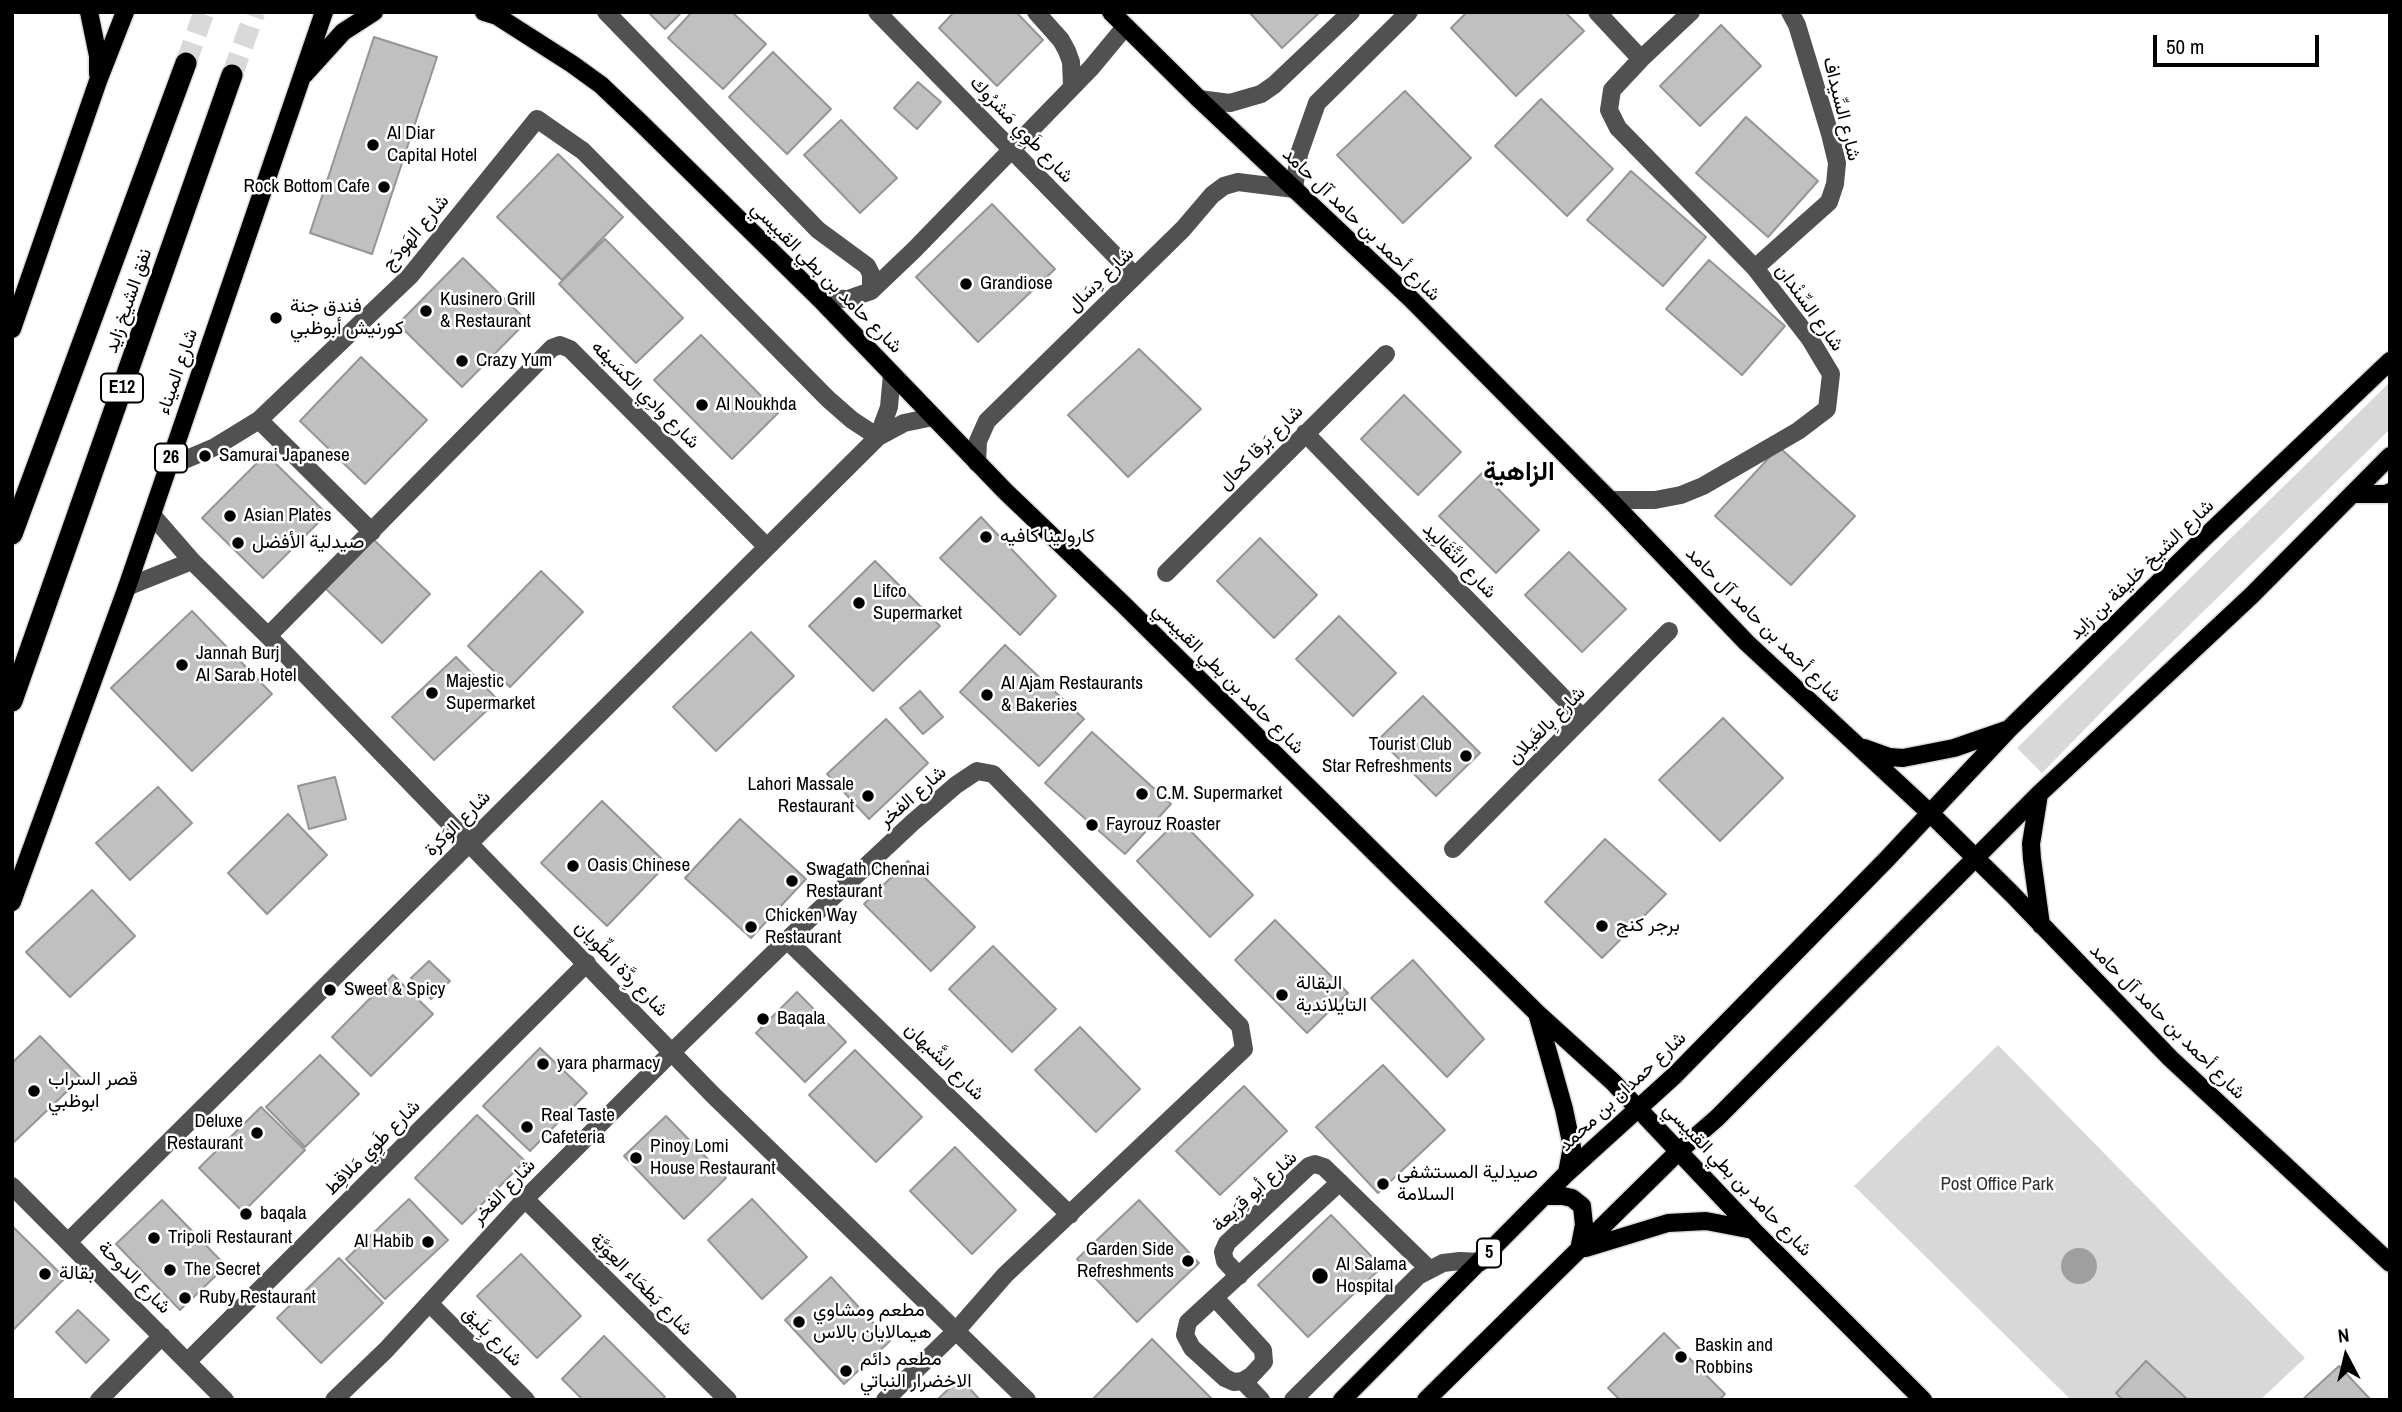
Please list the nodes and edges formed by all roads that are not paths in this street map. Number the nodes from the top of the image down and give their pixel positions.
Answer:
1 (89, 12) edge
2 (125, 12) edge
3 (324, 12) edge
4 (374, 12) edge
5 (606, 12) edge
6 (877, 12) edge
7 (1036, 12) edge
8 (1111, 12) edge
9 (1350, 12) edge
10 (1409, 12) edge
11 (1597, 12) edge
12 (1691, 12) edge
13 (1790, 12) edge
14 (492, 14) edge
15 (1125, 26) junction
16 (1641, 59) junction
17 (186, 63) tunnel mouth
18 (232, 75) tunnel mouth
19 (299, 80) junction
20 (98, 81) junction
21 (1072, 86) junction
22 (1199, 99) junction
23 (1011, 149) junction
24 (1294, 190) junction
25 (914, 250) junction
26 (864, 263) junction
27 (1755, 268) junction
28 (1135, 276) junction
29 (871, 290) junction
30 (818, 298) junction
31 (12, 329) edge
32 (1387, 354) dead end
33 (2390, 361) edge
34 (892, 374) junction
35 (933, 417) junction
36 (259, 420) junction
37 (1305, 433) junction
38 (877, 437) junction
39 (2390, 456) edge
40 (977, 463) junction
41 (168, 467) junction
42 (2390, 492) edge
43 (2352, 494) junction
44 (1610, 500) junction
45 (152, 515) junction
46 (372, 532) junction
47 (12, 534) edge
48 (766, 547) junction
49 (192, 561) junction
50 (1166, 573) dead end
51 (127, 587) junction
52 (1670, 631) dead end
53 (268, 635) junction
54 (12, 701) edge
55 (1583, 718) junction
56 (2009, 729) junction
57 (1856, 745) junction
58 (2039, 794) junction
59 (1930, 813) junction
60 (470, 842) junction
61 (1453, 849) dead end
62 (1975, 858) junction
63 (12, 902) edge
64 (2041, 925) junction
65 (787, 940) junction
66 (587, 963) junction
67 (1537, 1013) junction
68 (672, 1052) junction
69 (1639, 1107) junction
70 (1679, 1151) junction
71 (1567, 1173) junction
72 (1340, 1182) junction
73 (12, 1186) edge
74 (1544, 1196) junction
75 (525, 1199) junction
76 (1070, 1214) junction
77 (1753, 1230) junction
78 (68, 1242) junction
79 (1579, 1250) junction
80 (1481, 1262) junction
81 (2390, 1263) edge
82 (1429, 1269) junction
83 (1239, 1276) junction
84 (1214, 1298) junction
85 (429, 1303) junction
86 (956, 1331) junction
87 (162, 1336) junction
88 (187, 1362) junction
89 (1243, 1381) junction
90 (99, 1400) edge
91 (225, 1400) edge
92 (334, 1400) edge
93 (526, 1400) edge
94 (728, 1400) edge
95 (885, 1400) edge
96 (1027, 1400) edge
97 (1261, 1400) edge
98 (1293, 1400) edge
99 (1342, 1400) edge
100 (1426, 1400) edge
101 (1923, 1400) edge

1 - 20 main road
2 - 20 main road
3 - 19 main road, شارع الميناء / 26
4 - 19 main road
5 - 26 street
6 - 23 street, شارع طَوِي مَشرُوك
7 - 21 street
8 - 15 main road, شارع أحمد بن حامد آل حامد
9 - 22 street
10 - 24 street
11 - 16 street
12 - 16 street, شارع السِّنْدان
13 - 27 street, شارع السِّيداف
14 - 30 main road, شارع حامد بن بطي القبيسي
15 - 21 street
15 - 22 main road, شارع أحمد بن حامد آل حامد
16 - 27 street, شارع السِّنْدان
17 - 47 highway, نفق الشيخ زايد / E12
18 - 54 highway, نفق الشيخ زايد / E12
19 - 41 main road, شارع الميناء / 26
20 - 31 main road
21 - 23 street
22 - 24 main road, شارع أحمد بن حامد آل حامد
23 - 25 street
23 - 28 street, شارع طَوِي مَشرُوك
24 - 28 street, شارع دِسَال
24 - 44 main road, شارع أحمد بن حامد آل حامد
25 - 26 street
25 - 29 street
26 - 29 street
27 - 44 street, شارع السِّنْدان
28 - 40 street, شارع دِسَال
29 - 30 street
30 - 34 main road, شارع حامد بن بطي القبيسي
32 - 37 street, شارع بَرقا كحال
33 - 56 main road, شارع الشيخ خليفة بن زايد
34 - 35 main road, شارع حامد بن بطي القبيسي
34 - 38 street, شارع الوَكرة
35 - 38 street, شارع الوَكرة
35 - 40 main road, شارع حامد بن بطي القبيسي
36 - 38 street, شارع الهَودَج
36 - 41 street, شارع الهَودَج
36 - 46 street
37 - 50 street, شارع بَرقا كحال
37 - 55 street, شارع التَّقَالِيد
38 - 48 street, شارع الوَكرة
39 - 43 main road
40 - 67 main road, شارع حامد بن بطي القبيسي
41 - 45 main road, شارع الميناء / 26
42 - 43 main road
43 - 58 main road
44 - 57 main road, شارع أحمد بن حامد آل حامد
45 - 49 street, شارع رِدَّة الطِّويان
45 - 51 main road, شارع الميناء / 26
46 - 48 street, شارع وادِي الكسَيفه
46 - 53 street, شارع وادِي الكسَيفه
48 - 60 street, شارع الوَكرة
49 - 51 street
49 - 53 street, شارع رِدَّة الطِّويان
51 - 63 main road, شارع الميناء / 26
52 - 55 street, شارع بِالغَيلان
53 - 60 street, شارع رِدَّة الطِّويان
55 - 61 street, شارع بِالغَيلان
56 - 57 main road
56 - 59 main road, شارع الشيخ خليفة بن زايد
57 - 59 main road, شارع أحمد بن حامد آل حامد
58 - 62 main road
58 - 64 main road
59 - 62 main road, شارع أحمد بن حامد آل حامد
59 - 69 main road, شارع حمدان بن محمد / 5
60 - 66 street, شارع رِدَّة الطِّويان
60 - 78 street, شارع الوَكرة
62 - 64 main road, شارع أحمد بن حامد آل حامد
62 - 70 main road
64 - 81 main road, شارع أحمد بن حامد آل حامد
65 - 68 street, شارع الفخر
65 - 76 street, شارع الشَّبهان
65 - 76 street, شارع الفخر
66 - 68 street, شارع رِدَّة الطِّويان
66 - 88 street, شارع طَوِي مَلاقِط
67 - 69 main road, شارع حامد بن بطي القبيسي
67 - 71 main road
68 - 75 street, شارع الفخر
68 - 86 street, شارع رِدَّة الطِّويان
69 - 70 main road, شارع حامد بن بطي القبيسي
69 - 71 main road, شارع حمدان بن محمد / 5
70 - 77 main road, شارع حامد بن بطي القبيسي
70 - 79 main road
71 - 74 main road, شارع حمدان بن محمد / 5
72 - 82 street, شارع أبو قِرَيعة
72 - 83 street
72 - 83 street, شارع أبو قِرَيعة
73 - 78 street, شارع الدوحة
74 - 79 main road
74 - 80 main road, شارع حمدان بن محمد / 5
75 - 85 street, شارع الفخر
75 - 94 street, شارع بَطحَاء العِوَيَّة
76 - 86 street, شارع الفخر
77 - 79 main road
77 - 101 main road, شارع حامد بن بطي القبيسي
78 - 87 street, شارع الدوحة
79 - 100 main road
80 - 82 street
80 - 99 main road, شارع حمدان بن محمد / 5
82 - 98 street
83 - 84 street
84 - 89 street
84 - 89 street
85 - 92 street, شارع الفخر
85 - 93 street, شارع بِلَيق
86 - 95 street, شارع الفخر
86 - 96 street, شارع رِدَّة الطِّويان
87 - 88 street, شارع الدوحة
87 - 90 street
88 - 91 street, شارع الدوحة
89 - 97 street

